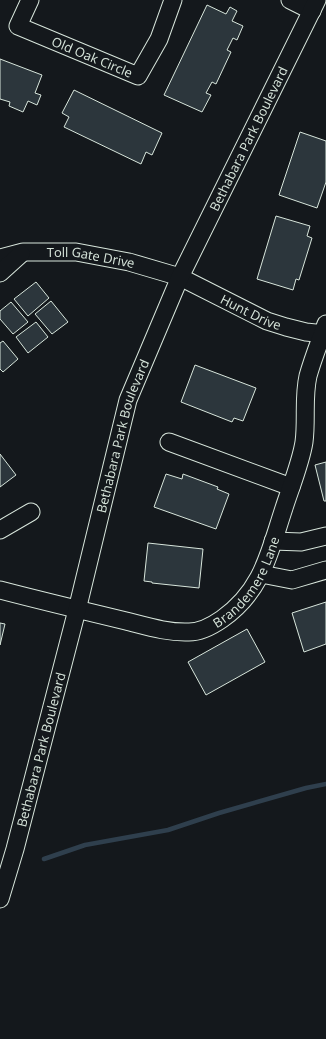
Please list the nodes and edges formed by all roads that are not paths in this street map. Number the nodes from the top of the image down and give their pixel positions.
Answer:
1 (30, 0) edge
2 (173, 0) edge
3 (290, 0) edge
4 (315, 5) edge
5 (23, 252) junction
6 (0, 258) edge
7 (0, 273) edge
8 (180, 277) junction
9 (325, 331) edge
10 (168, 442) dead end
11 (291, 487) junction
12 (31, 512) dead end
13 (0, 530) edge
14 (326, 536) edge
15 (273, 541) junction
16 (326, 570) edge
17 (261, 574) junction
18 (0, 590) edge
19 (77, 610) junction
20 (0, 899) edge

1 - 2 street, Old Oak Circle
3 - 4 street
4 - 8 street, Bethabara Park Boulevard
5 - 6 street, Toll Gate Drive
5 - 7 street
5 - 8 street, Toll Gate Drive
8 - 9 street, Hunt Drive
8 - 19 street, Bethabara Park Boulevard
9 - 11 street, Brandemere Lane
10 - 11 street
11 - 15 street, Brandemere Lane
12 - 13 street
14 - 15 street
15 - 17 street, Brandemere Lane
16 - 17 street
17 - 19 street, Brandemere Lane
18 - 19 street, Brandemere Lane
19 - 20 street, Bethabara Park Boulevard

